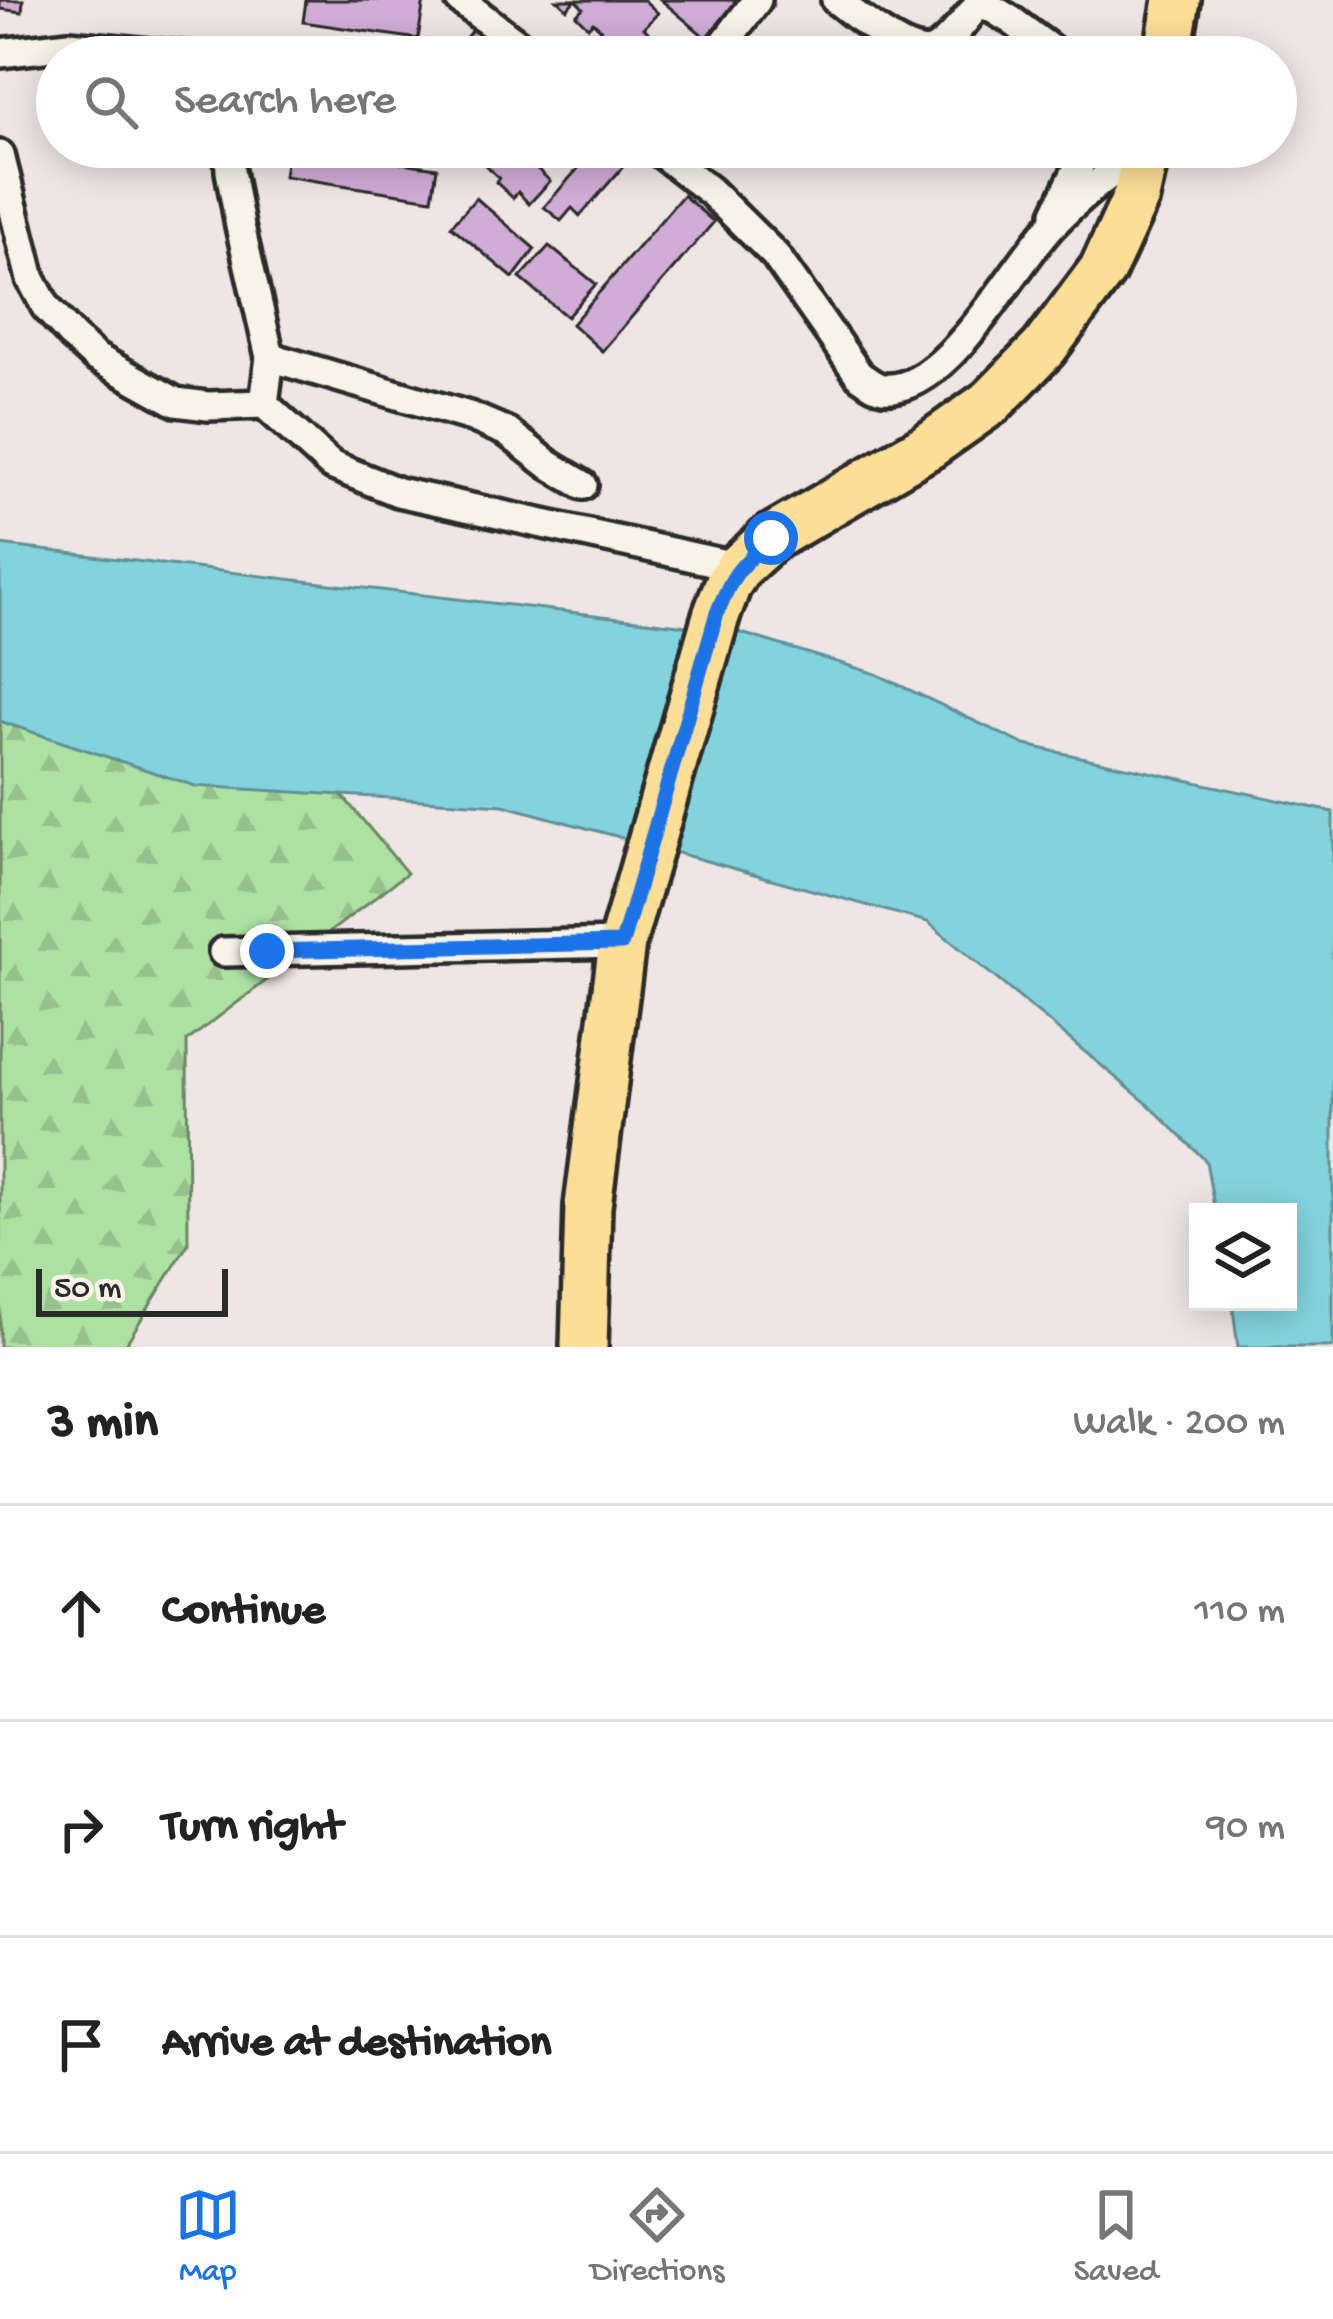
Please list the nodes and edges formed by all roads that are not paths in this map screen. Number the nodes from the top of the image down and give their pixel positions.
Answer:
1 (460, 0) edge
2 (758, 0) edge
3 (836, 0) edge
4 (1177, 0) edge
5 (979, 1) edge
6 (507, 36) edge
7 (730, 36) edge
8 (884, 36) edge
9 (949, 36) edge
10 (1030, 36) edge
11 (1171, 36) edge
12 (36, 48) edge
13 (0, 53) edge
14 (0, 155) edge
15 (230, 168) edge
16 (680, 168) edge
17 (1077, 168) edge
18 (1117, 168) edge
19 (1142, 168) edge
20 (1050, 227) junction
21 (269, 357) junction
22 (264, 404) junction
23 (583, 485) dead end
24 (739, 567) junction
25 (625, 931) junction
26 (223, 952) dead end
27 (584, 1347) edge

1 - 6 street
2 - 7 street
3 - 8 street
4 - 11 main road
5 - 9 street
5 - 10 street
12 - 13 street
14 - 22 street
15 - 21 street
16 - 20 street
17 - 20 street
18 - 20 street
19 - 24 main road
21 - 22 street
21 - 23 street
22 - 24 street
24 - 25 main road
25 - 26 street
25 - 27 main road

